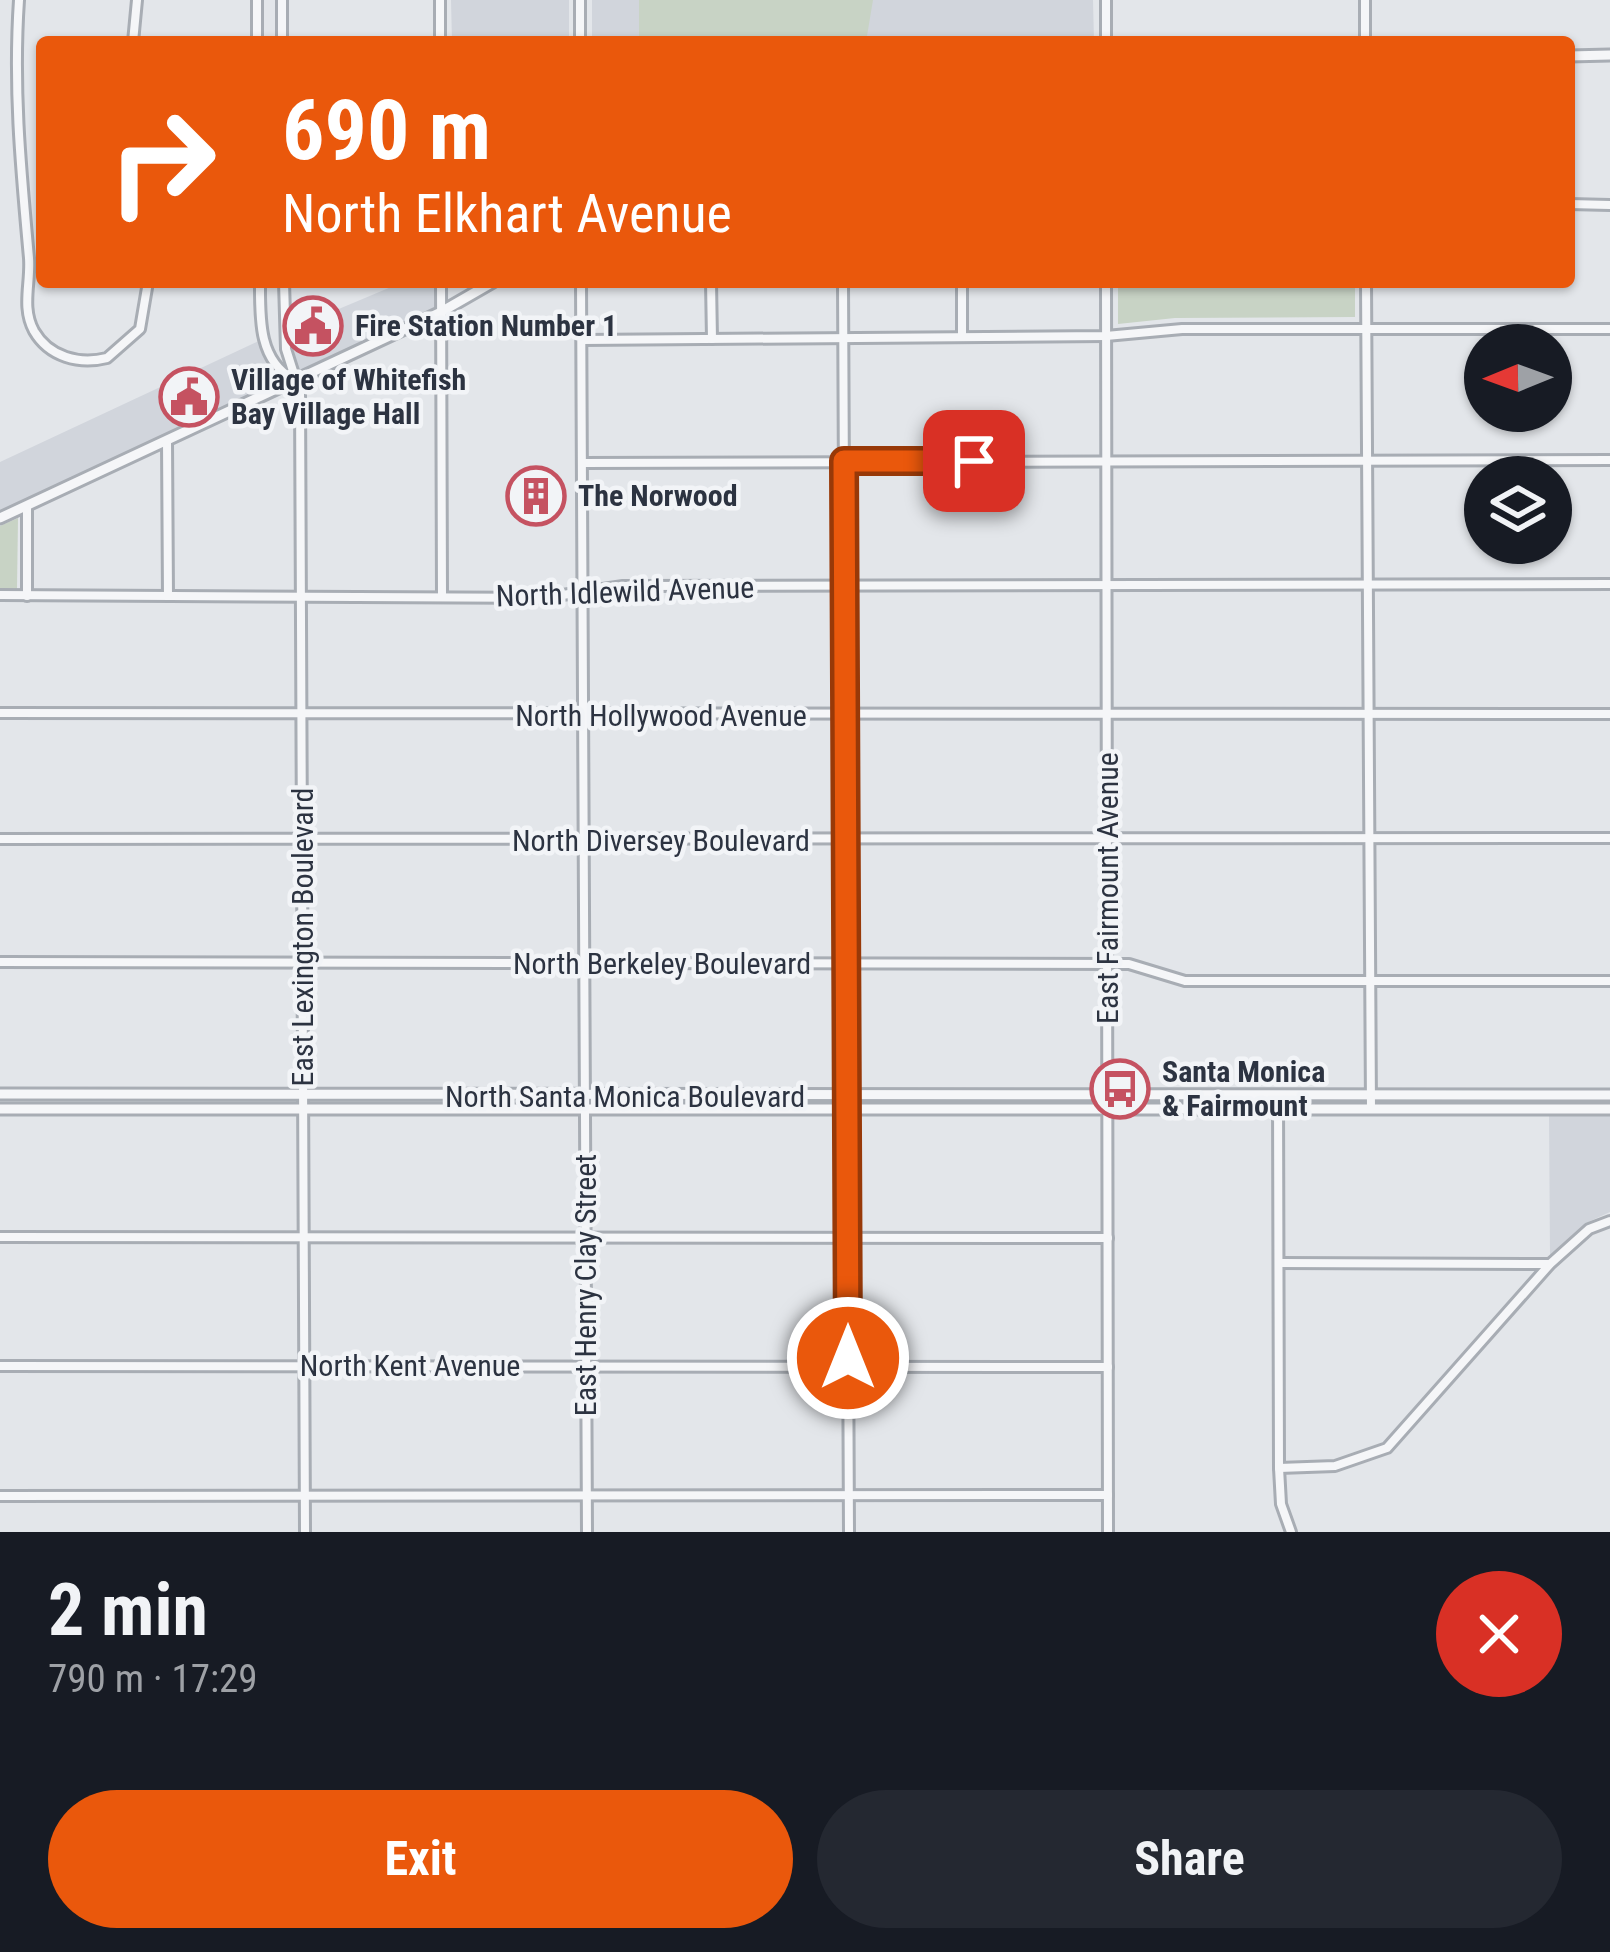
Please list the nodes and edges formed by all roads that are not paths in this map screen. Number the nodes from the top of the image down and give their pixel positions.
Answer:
1 (19, 0) edge
2 (137, 0) edge
3 (257, 0) edge
4 (282, 0) edge
5 (440, 0) edge
6 (580, 0) edge
7 (1106, 0) edge
8 (1365, 0) edge
9 (134, 36) edge
10 (257, 36) edge
11 (282, 36) edge
12 (440, 36) edge
13 (580, 36) edge
14 (1106, 36) edge
15 (1365, 36) edge
16 (1610, 55) edge
17 (1575, 56) edge
18 (1575, 204) edge
19 (1610, 205) edge
20 (147, 288) edge
21 (260, 288) edge
22 (284, 288) edge
23 (441, 288) edge
24 (483, 288) edge
25 (581, 288) edge
26 (711, 288) edge
27 (843, 288) edge
28 (962, 288) edge
29 (1106, 288) edge
30 (1366, 288) edge
31 (441, 312) junction
32 (1610, 328) edge
33 (1366, 330) junction
34 (1106, 336) junction
35 (962, 337) junction
36 (843, 338) junction
37 (712, 339) junction
38 (581, 340) junction
39 (294, 380) junction
40 (166, 442) junction
41 (1367, 460) junction
42 (1610, 460) edge
43 (844, 461) junction
44 (1105, 461) junction
45 (582, 463) junction
46 (27, 506) junction
47 (0, 518) edge
48 (1368, 584) junction
49 (1610, 584) edge
50 (844, 585) junction
51 (1106, 585) junction
52 (583, 592) junction
53 (0, 596) edge
54 (27, 596) junction
55 (167, 596) junction
56 (302, 596) junction
57 (442, 597) junction
58 (0, 713) edge
59 (1610, 714) edge
60 (302, 715) junction
61 (1107, 715) junction
62 (584, 716) junction
63 (844, 716) junction
64 (1369, 716) junction
65 (1610, 838) edge
66 (0, 839) edge
67 (303, 840) junction
68 (845, 840) junction
69 (1108, 840) junction
70 (1369, 840) junction
71 (584, 842) junction
72 (0, 962) edge
73 (304, 963) junction
74 (847, 963) junction
75 (585, 964) junction
76 (1108, 964) junction
77 (1610, 981) edge
78 (1370, 982) junction
79 (0, 1094) edge
80 (304, 1095) junction
81 (1610, 1096) edge
82 (848, 1097) junction
83 (1109, 1097) junction
84 (586, 1099) junction
85 (1278, 1103) junction
86 (1371, 1103) junction
87 (1610, 1108) edge
88 (0, 1109) edge
89 (304, 1111) junction
90 (848, 1111) junction
91 (1109, 1111) junction
92 (586, 1112) junction
93 (1610, 1221) edge
94 (0, 1237) edge
95 (586, 1238) junction
96 (1108, 1238) junction
97 (305, 1239) junction
98 (848, 1239) junction
99 (1280, 1263) junction
100 (1550, 1264) junction
101 (0, 1366) edge
102 (305, 1366) junction
103 (1108, 1367) junction
104 (586, 1368) junction
105 (848, 1368) junction
106 (1279, 1468) junction
107 (1108, 1495) junction
108 (0, 1496) edge
109 (305, 1496) junction
110 (849, 1496) junction
111 (586, 1497) junction
112 (305, 1532) edge
113 (587, 1532) edge
114 (849, 1532) edge
115 (1108, 1532) edge
116 (1292, 1532) edge

1 - 20 street
2 - 9 street
3 - 10 street
4 - 11 street
5 - 12 street
6 - 13 street
7 - 14 street
8 - 15 street
16 - 17 street
18 - 19 street
21 - 39 street, East Lexington Boulevard
22 - 39 street, East Lexington Boulevard
23 - 31 street
24 - 31 street
25 - 38 street, East Henry Clay Street
26 - 37 street
27 - 36 street
28 - 35 street
29 - 34 street, East Fairmount Avenue
30 - 33 street
31 - 39 street
31 - 57 street
32 - 33 street
33 - 34 street
33 - 41 street
34 - 35 street
34 - 44 street, East Fairmount Avenue
35 - 36 street
36 - 37 street
36 - 43 street
37 - 38 street
38 - 45 street, East Henry Clay Street
39 - 40 street
39 - 56 street, East Lexington Boulevard
40 - 46 street
40 - 55 street
41 - 42 street
41 - 44 street
41 - 48 street
43 - 44 street
43 - 45 street
43 - 50 street
44 - 51 street, East Fairmount Avenue
45 - 52 street, East Henry Clay Street
46 - 47 street
46 - 54 street
48 - 49 street, North Idlewild Avenue
48 - 51 street, North Idlewild Avenue
48 - 64 street
50 - 51 street, North Idlewild Avenue
50 - 52 street, North Idlewild Avenue
50 - 63 street
51 - 61 street, East Fairmount Avenue
52 - 57 street, North Idlewild Avenue
52 - 62 street, East Henry Clay Street
53 - 54 street, North Idlewild Avenue
54 - 55 street, North Idlewild Avenue
55 - 56 street, North Idlewild Avenue
56 - 57 street, North Idlewild Avenue
56 - 60 street, East Lexington Boulevard
58 - 60 street, North Hollywood Avenue
59 - 64 street, North Hollywood Avenue
60 - 62 street, North Hollywood Avenue
60 - 67 street, East Lexington Boulevard
61 - 63 street, North Hollywood Avenue
61 - 64 street, North Hollywood Avenue
61 - 69 street, East Fairmount Avenue
62 - 63 street, North Hollywood Avenue
62 - 71 street, East Henry Clay Street
63 - 68 street
64 - 70 street
65 - 70 street, North Diversey Boulevard
66 - 67 street, North Diversey Boulevard
67 - 71 street, North Diversey Boulevard
67 - 73 street, East Lexington Boulevard
68 - 69 street, North Diversey Boulevard
68 - 71 street, North Diversey Boulevard
68 - 74 street
69 - 70 street, North Diversey Boulevard
69 - 76 street, East Fairmount Avenue
70 - 78 street
71 - 75 street, East Henry Clay Street
72 - 73 street, North Berkeley Boulevard
73 - 75 street, North Berkeley Boulevard
73 - 80 street, East Lexington Boulevard
74 - 75 street, North Berkeley Boulevard
74 - 76 street, North Berkeley Boulevard
74 - 82 street
75 - 84 street, East Henry Clay Street
76 - 78 street, North Berkeley Boulevard
76 - 83 street, East Fairmount Avenue
77 - 78 street, North Berkeley Boulevard
78 - 86 street
79 - 80 street, North Santa Monica Boulevard
80 - 84 street, North Santa Monica Boulevard
80 - 89 street, East Lexington Boulevard
81 - 86 street, North Santa Monica Boulevard
82 - 83 street, North Santa Monica Boulevard
82 - 84 street, North Santa Monica Boulevard
82 - 90 street
83 - 85 street, North Santa Monica Boulevard
83 - 91 street, East Fairmount Avenue
84 - 92 street, East Henry Clay Street
85 - 86 street, North Santa Monica Boulevard
85 - 91 street, North Santa Monica Boulevard
85 - 99 street
86 - 87 street, North Santa Monica Boulevard
88 - 89 street, North Santa Monica Boulevard
89 - 92 street, North Santa Monica Boulevard
89 - 97 street, East Lexington Boulevard
90 - 91 street, North Santa Monica Boulevard
90 - 92 street, North Santa Monica Boulevard
90 - 98 street
91 - 96 street, East Fairmount Avenue
92 - 95 street, East Henry Clay Street
93 - 100 street
94 - 97 street
95 - 97 street
95 - 98 street
95 - 104 street, East Henry Clay Street
96 - 98 street
96 - 103 street, East Fairmount Avenue
97 - 102 street, East Lexington Boulevard
98 - 105 street
99 - 100 street
99 - 106 street
100 - 106 street
101 - 102 street, North Kent Avenue
102 - 104 street, North Kent Avenue
102 - 109 street, East Lexington Boulevard
103 - 105 street, North Kent Avenue
103 - 107 street, East Fairmount Avenue
104 - 105 street, North Kent Avenue
104 - 111 street, East Henry Clay Street
105 - 110 street
106 - 116 street
107 - 110 street
107 - 115 street, East Fairmount Avenue
108 - 109 street
109 - 111 street
109 - 112 street, East Lexington Boulevard
110 - 111 street
110 - 114 street
111 - 113 street, East Henry Clay Street

